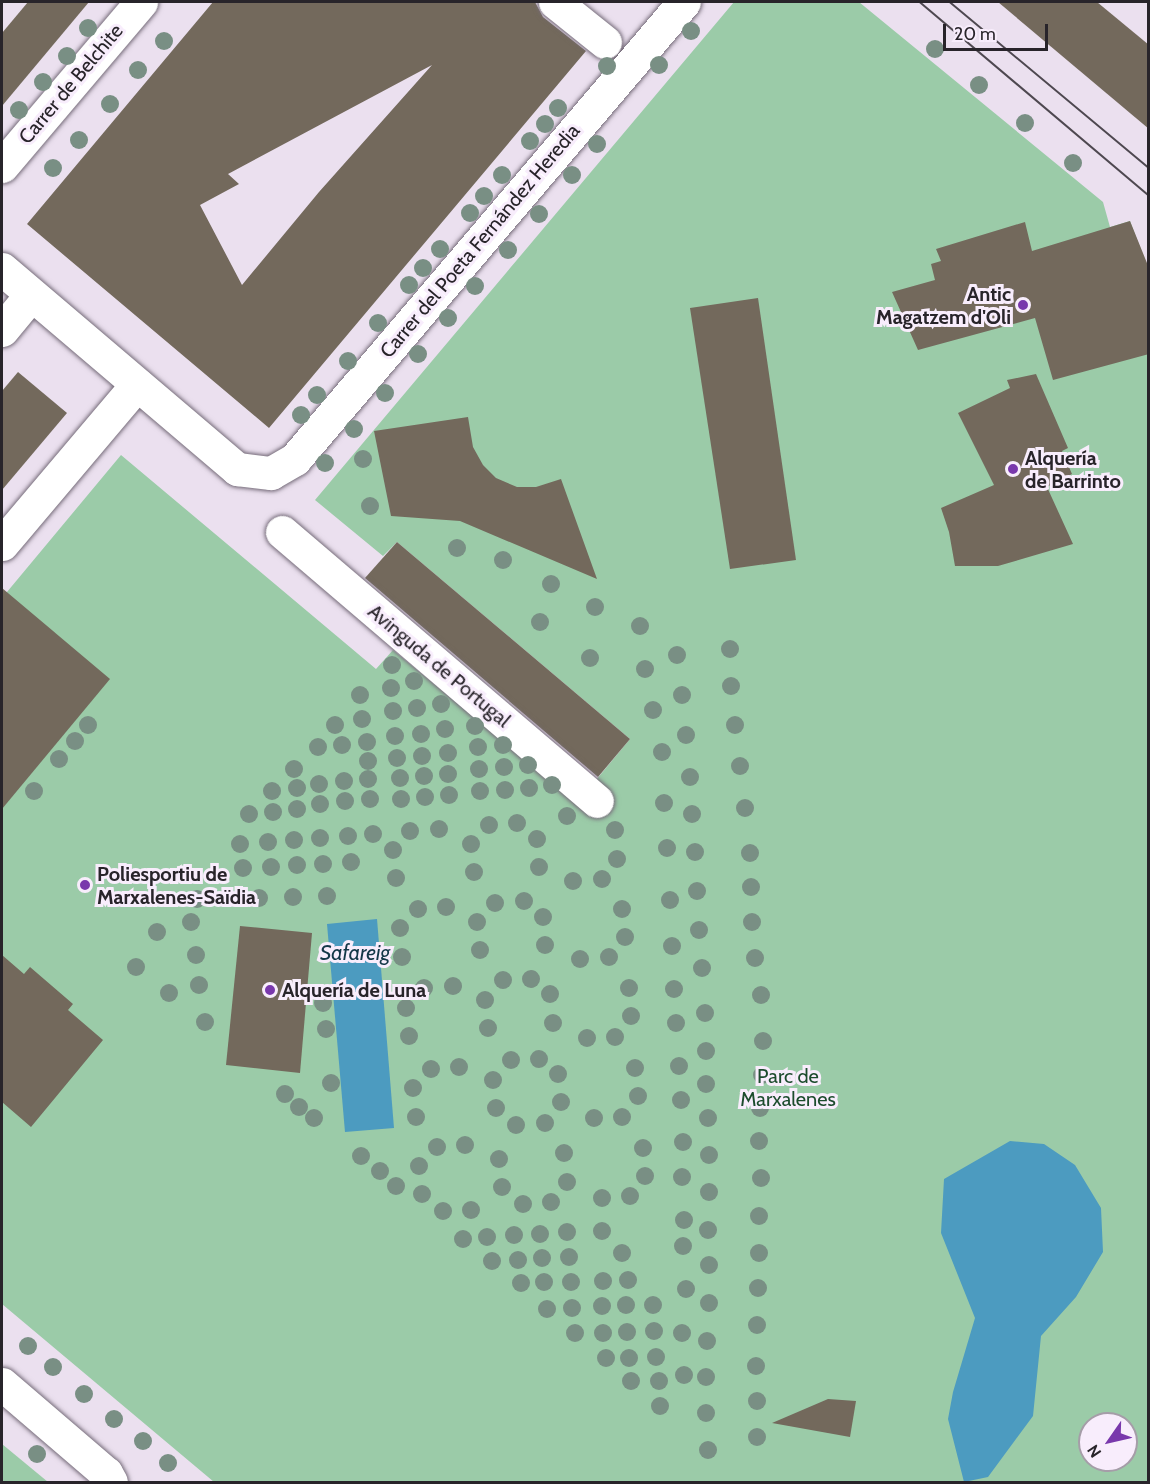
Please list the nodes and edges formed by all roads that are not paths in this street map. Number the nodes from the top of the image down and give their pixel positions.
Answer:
1 (141, 2) edge
2 (555, 2) edge
3 (684, 2) edge
4 (605, 42) dead end
5 (2, 166) edge
6 (2, 269) edge
7 (31, 295) junction
8 (2, 330) edge
9 (137, 384) junction
10 (282, 531) dead end
11 (2, 544) edge
12 (597, 801) dead end
13 (2, 1384) edge
14 (112, 1479) edge

1 - 5 street, Carrer de Belchite
2 - 4 street
3 - 9 street, Carrer del Poeta Fernández Heredia
6 - 7 street
7 - 8 street
7 - 9 street
9 - 11 street
10 - 12 street, Avinguda de Portugal
13 - 14 street

